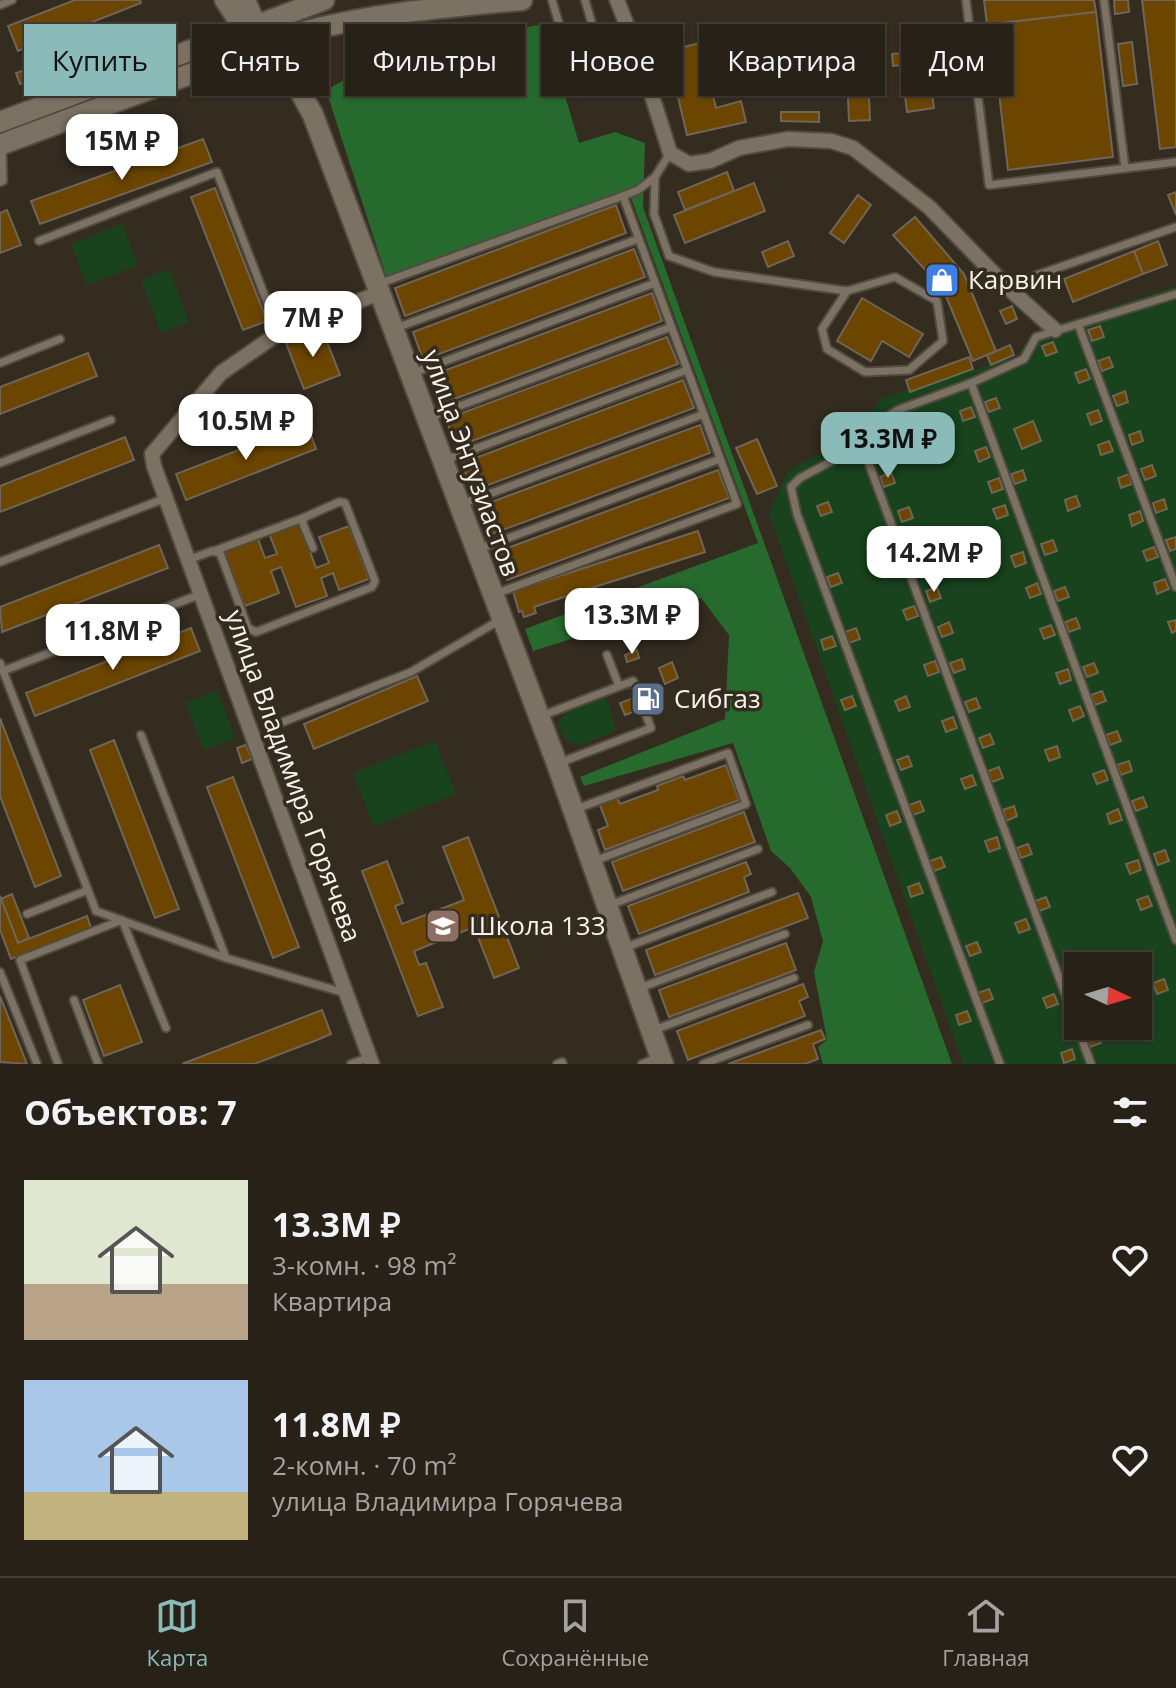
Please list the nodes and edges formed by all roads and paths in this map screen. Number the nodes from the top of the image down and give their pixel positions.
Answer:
1 (11, 0) edge
2 (225, 0) edge
3 (245, 0) edge
4 (324, 0) edge
5 (522, 0) edge
6 (552, 0) edge
7 (585, 0) edge
8 (617, 0) edge
9 (966, 0) edge
10 (1104, 0) edge
11 (0, 5) edge
12 (416, 5) edge
13 (248, 24) edge
14 (257, 24) edge
15 (280, 24) edge
16 (327, 24) edge
17 (192, 58) edge
18 (192, 64) edge
19 (303, 96) edge
20 (0, 122) edge
21 (1, 145) edge
22 (670, 153) junction
23 (1176, 162) edge
24 (1125, 168) junction
25 (655, 177) junction
26 (0, 182) edge
27 (623, 196) junction
28 (1176, 227) edge
29 (638, 239) junction
30 (39, 241) dead end
31 (655, 283) junction
32 (1006, 286) junction
33 (377, 289) junction
34 (847, 291) junction
35 (1176, 294) edge
36 (1078, 324) junction
37 (671, 327) junction
38 (393, 330) junction
39 (1055, 330) junction
40 (279, 333) junction
41 (60, 339) dead end
42 (0, 363) edge
43 (687, 370) junction
44 (411, 374) junction
45 (971, 383) junction
46 (704, 414) junction
47 (427, 418) junction
48 (111, 420) dead end
49 (862, 445) junction
50 (720, 459) junction
51 (442, 462) junction
52 (0, 463) edge
53 (166, 498) junction
54 (459, 506) junction
55 (303, 518) junction
56 (313, 548) dead end
57 (476, 550) junction
58 (212, 551) junction
59 (188, 560) junction
60 (0, 562) edge
61 (1176, 587) edge
62 (201, 594) junction
63 (493, 595) junction
64 (502, 619) junction
65 (607, 655) dead end
66 (2, 667) edge
67 (619, 686) junction
68 (539, 717) junction
69 (270, 727) dead end
70 (141, 735) dead end
71 (557, 764) junction
72 (573, 810) junction
73 (758, 849) dead end
74 (591, 861) junction
75 (88, 890) junction
76 (772, 892) dead end
77 (607, 906) junction
78 (27, 914) dead end
79 (122, 920) junction
80 (785, 934) dead end
81 (1176, 940) edge
82 (622, 948) junction
83 (226, 958) junction
84 (0, 972) edge
85 (794, 978) dead end
86 (637, 989) junction
87 (347, 994) junction
88 (74, 1000) dead end
89 (808, 1025) dead end
90 (166, 1028) dead end
91 (652, 1031) junction
92 (371, 1061) edge
93 (655, 1062) edge
94 (37, 1064) edge
95 (58, 1064) edge
96 (98, 1064) edge
97 (351, 1064) edge
98 (557, 1064) edge
99 (563, 1064) edge
100 (703, 1064) edge
101 (1000, 1064) edge
102 (1091, 1064) edge

1 - 11 lane
2 - 13 main road, улица Энтузиастов
3 - 14 main road, улица Энтузиастов
4 - 15 main road
5 - 12 main road
6 - 7 lane
8 - 22 street
9 - 24 lane
10 - 24 lane
12 - 16 main road
17 - 20 main road
18 - 21 main road
19 - 33 main road, улица Энтузиастов
21 - 26 lane
22 - 25 lane
22 - 32 street
23 - 24 lane
25 - 27 lane
25 - 34 lane
27 - 29 lane
27 - 33 lane
28 - 32 lane
29 - 31 lane
29 - 38 lane
30 - 40 lane
31 - 37 lane
31 - 44 lane
32 - 39 street
33 - 38 main road, улица Энтузиастов
33 - 40 street, улица Владимира Горячева
34 - 34 lane
35 - 36 lane
36 - 39 lane
36 - 61 lane
37 - 43 lane
37 - 47 lane
38 - 44 main road, улица Энтузиастов
39 - 45 lane
40 - 53 street, улица Владимира Горячева
41 - 42 lane
43 - 46 lane
43 - 51 lane
44 - 47 main road, улица Энтузиастов
45 - 49 lane
45 - 81 lane
46 - 50 lane
46 - 54 lane
47 - 51 main road, улица Энтузиастов
48 - 52 lane
49 - 101 lane
49 - 102 lane
50 - 57 lane
50 - 63 lane
51 - 54 main road, улица Энтузиастов
53 - 59 street, улица Владимира Горячева
53 - 60 lane
54 - 57 main road, улица Энтузиастов
55 - 56 lane
55 - 58 lane
55 - 58 lane
57 - 63 main road, улица Энтузиастов
58 - 59 lane
59 - 62 street, улица Владимира Горячева
62 - 66 lane
62 - 87 street, улица Владимира Горячева
63 - 64 main road, улица Энтузиастов
64 - 68 main road, улица Энтузиастов
64 - 69 lane
65 - 67 lane
66 - 75 lane
67 - 68 lane
67 - 71 lane
68 - 71 main road, улица Энтузиастов
70 - 83 lane
71 - 72 main road, улица Энтузиастов
72 - 74 main road, улица Энтузиастов
72 - 74 lane
73 - 77 lane
74 - 77 main road, улица Энтузиастов
75 - 78 lane
75 - 79 lane
76 - 82 lane
77 - 82 main road, улица Энтузиастов
79 - 83 lane
79 - 90 lane
79 - 95 lane
80 - 86 lane
82 - 86 main road, улица Энтузиастов
83 - 87 lane
84 - 94 lane
85 - 91 lane
86 - 91 main road, улица Энтузиастов
87 - 92 street, улица Владимира Горячева
88 - 96 lane
89 - 100 lane
91 - 93 main road, улица Энтузиастов
92 - 97 lane
98 - 99 lane

